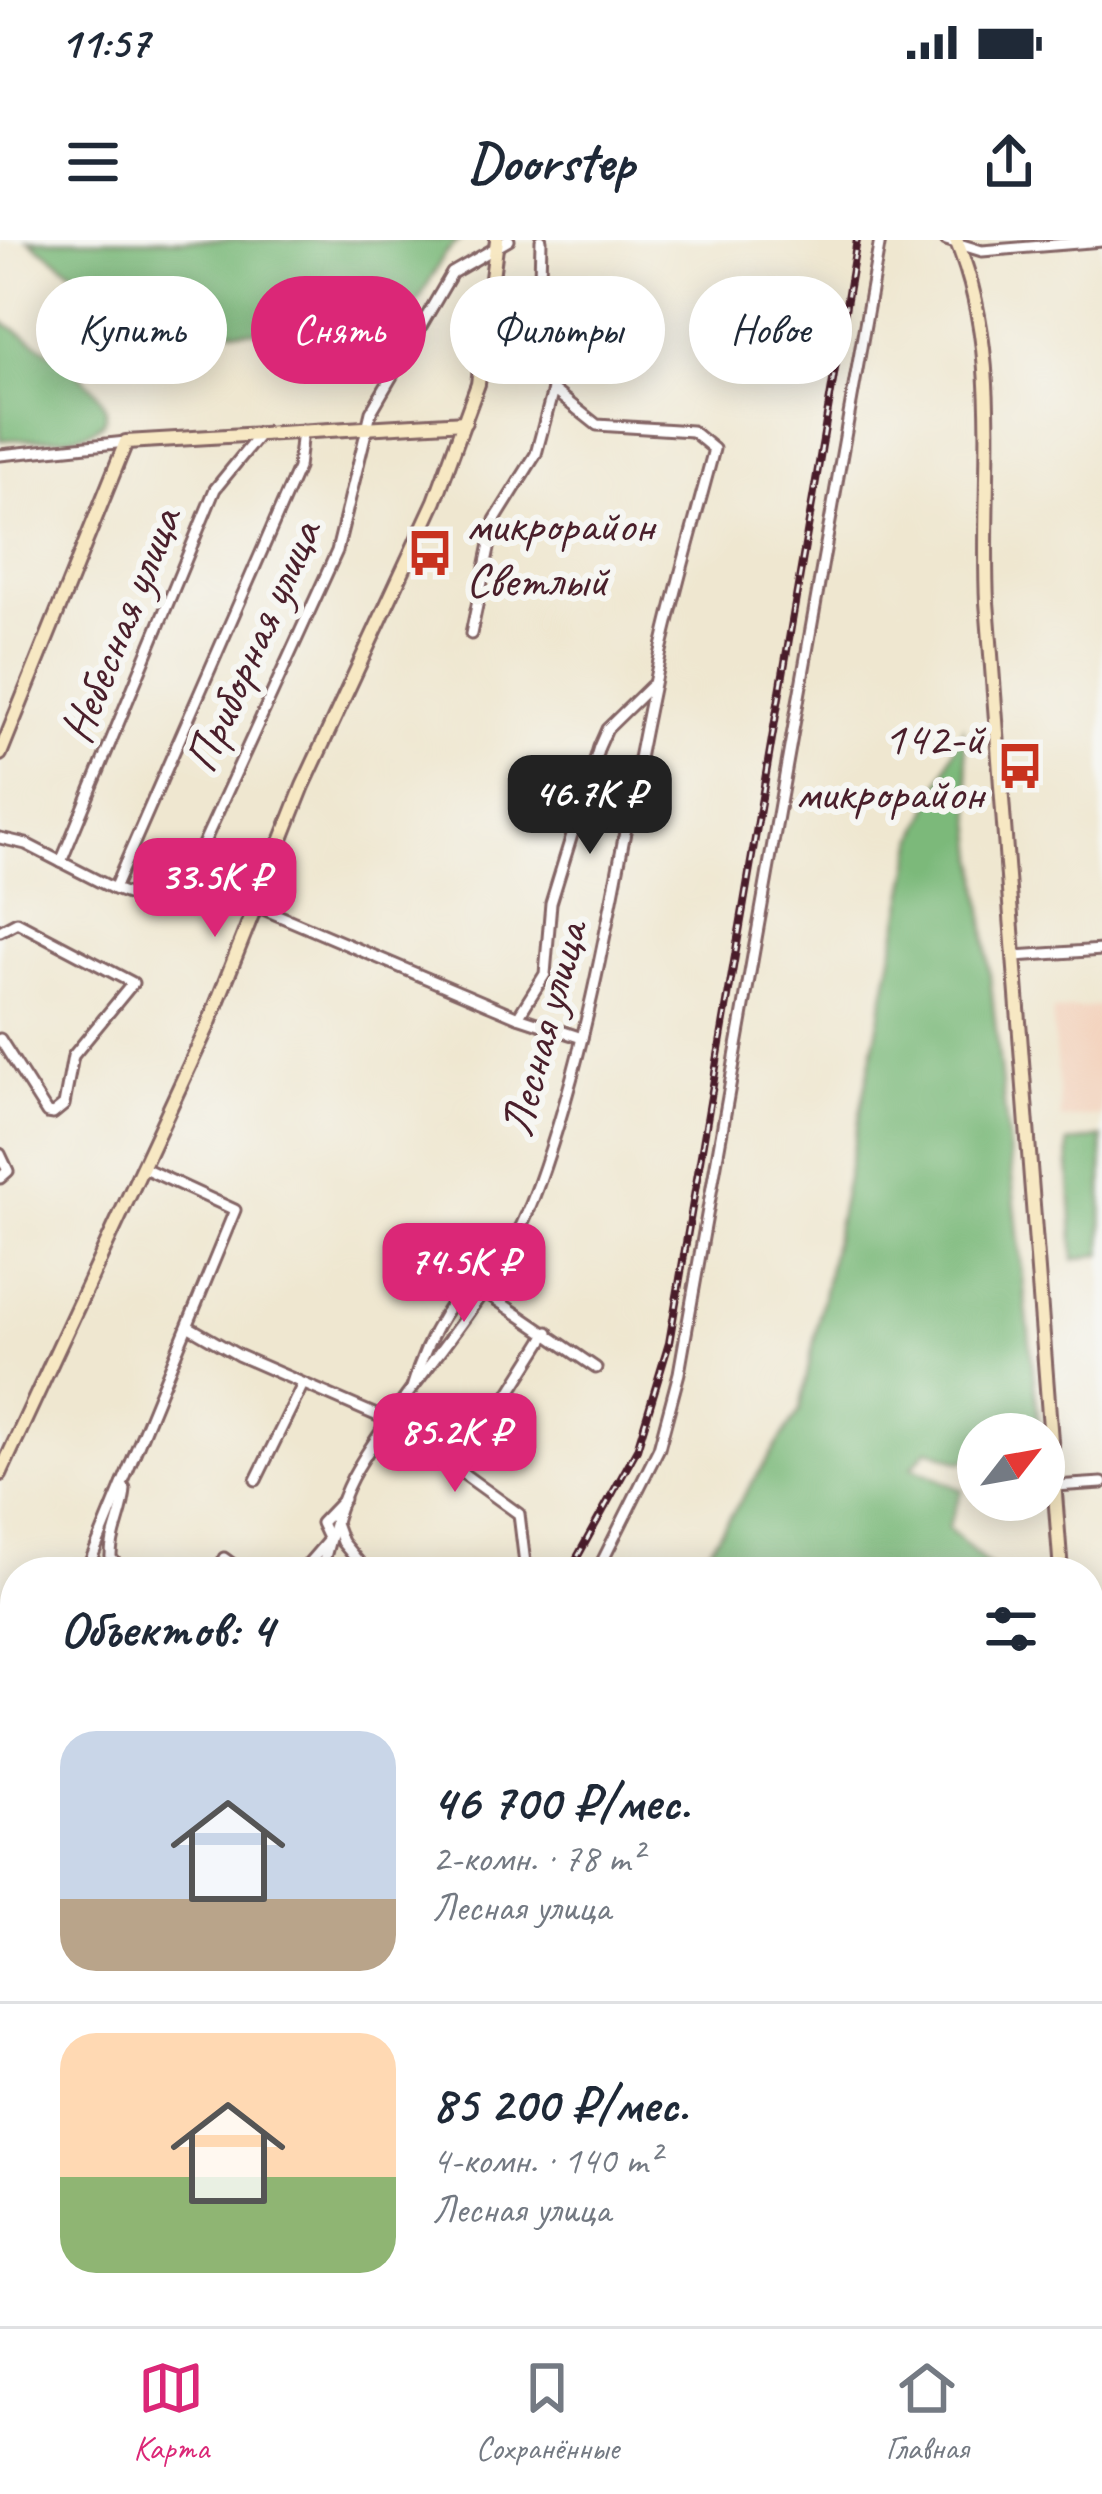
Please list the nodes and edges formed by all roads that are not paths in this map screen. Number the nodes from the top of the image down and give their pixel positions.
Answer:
1 (541, 240) edge
2 (1102, 241) edge
3 (501, 242) edge
4 (954, 242) edge
5 (882, 243) edge
6 (553, 390) junction
7 (465, 422) junction
8 (366, 425) junction
9 (302, 430) junction
10 (262, 432) junction
11 (126, 442) junction
12 (0, 455) edge
13 (471, 634) dead end
14 (654, 682) junction
15 (0, 754) edge
16 (0, 838) edge
17 (61, 862) junction
18 (115, 889) junction
19 (254, 905) junction
20 (0, 932) edge
21 (1102, 950) edge
22 (1015, 956) junction
23 (518, 1016) junction
24 (582, 1038) junction
25 (0, 1039) edge
26 (0, 1154) edge
27 (144, 1168) junction
28 (0, 1178) edge
29 (513, 1246) junction
30 (485, 1292) junction
31 (191, 1328) junction
32 (548, 1332) junction
33 (596, 1368) dead end
34 (303, 1384) junction
35 (409, 1399) junction
36 (1049, 1413) edge
37 (392, 1422) junction
38 (460, 1472) junction
39 (0, 1474) edge
40 (125, 1479) junction
41 (256, 1480) dead end
42 (1102, 1483) edge
43 (1065, 1485) edge
44 (344, 1498) junction
45 (334, 1520) junction
46 (1057, 1521) edge
47 (328, 1540) junction
48 (92, 1557) edge
49 (111, 1557) edge
50 (314, 1557) edge
51 (324, 1557) edge
52 (354, 1557) edge
53 (524, 1557) edge
54 (605, 1557) edge
55 (1060, 1557) edge

1 - 6 street
2 - 4 street
3 - 7 street
3 - 8 street
4 - 22 street
5 - 54 street
6 - 13 street
6 - 14 street, Лесная улица
7 - 8 street
7 - 19 street
8 - 9 street
8 - 18 street, Приборная улица
9 - 10 street
9 - 18 street, Приборная улица
10 - 11 street
10 - 17 street, Небесная улица
11 - 12 street
11 - 15 street
14 - 23 street
14 - 24 street, Лесная улица
16 - 17 street
17 - 18 street
19 - 23 street
19 - 27 street
20 - 25 street
21 - 22 street
22 - 36 street
23 - 24 street
24 - 29 street, Лесная улица
26 - 28 street
27 - 31 street
27 - 39 street
29 - 30 street, Лесная улица
29 - 35 street
30 - 32 street
30 - 35 street, Лесная улица
31 - 34 street
31 - 40 street
32 - 33 street
32 - 38 street
34 - 37 street
34 - 41 street
35 - 37 street, Лесная улица
37 - 38 street
37 - 44 street, Лесная улица
38 - 53 street
40 - 48 street
40 - 49 street
42 - 43 street
44 - 45 street, Лесная улица
44 - 47 street
45 - 47 street, Лесная улица
45 - 52 street
46 - 55 street
47 - 50 street
47 - 51 street, Лесная улица

